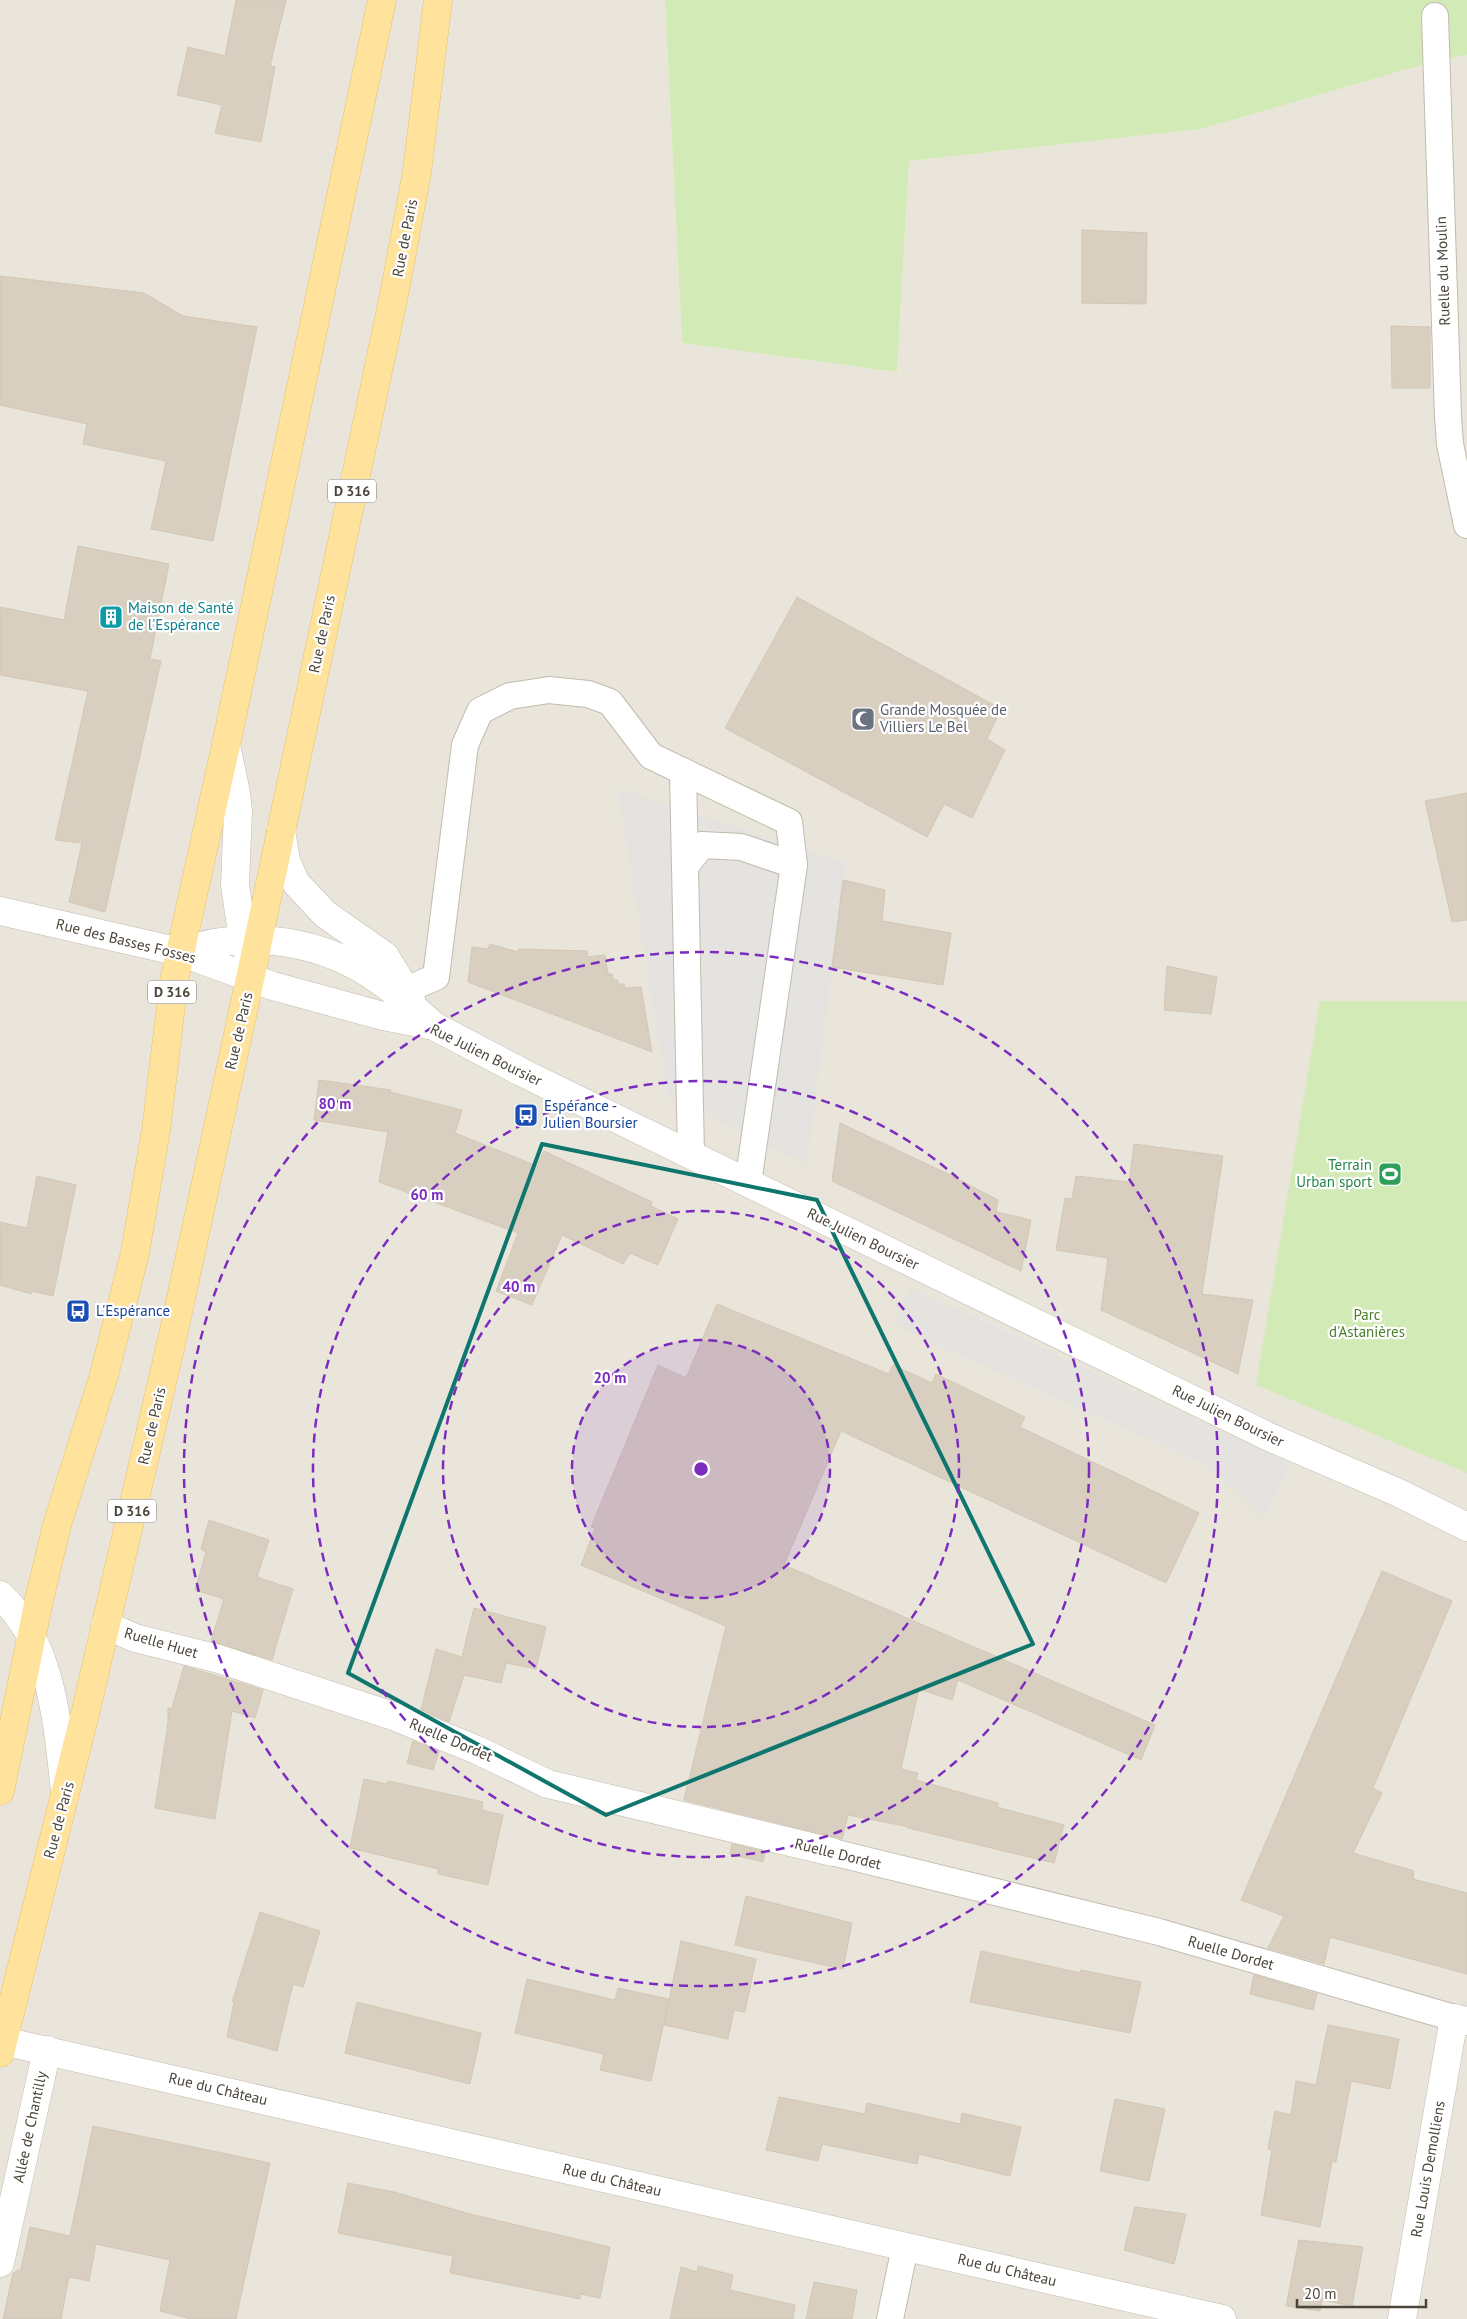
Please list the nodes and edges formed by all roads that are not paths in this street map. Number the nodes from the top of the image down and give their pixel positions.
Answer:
1 (382, 0) edge
2 (438, 0) edge
3 (1435, 16) dead end
4 (1467, 525) edge
5 (226, 746) junction
6 (683, 771) junction
7 (280, 828) junction
8 (794, 865) junction
9 (685, 867) junction
10 (0, 911) edge
11 (180, 952) junction
12 (256, 962) junction
13 (406, 990) junction
14 (428, 1020) junction
15 (691, 1155) junction
16 (748, 1183) junction
17 (1467, 1527) edge
18 (0, 1590) edge
19 (0, 1595) edge
20 (39, 1600) junction
21 (105, 1625) junction
22 (32, 1634) junction
23 (219, 1659) joint
24 (0, 1791) edge
25 (66, 1797) junction
26 (832, 1852) joint
27 (1460, 2020) edge
28 (1, 2047) edge
29 (47, 2050) junction
30 (905, 2247) junction
31 (0, 2263) edge
32 (890, 2319) edge
33 (1222, 2319) edge
34 (1402, 2319) edge

1 - 5 main road, D 316
2 - 7 main road, Rue de Paris / D 316
3 - 4 lane, Ruelle du Moulin
5 - 11 main road, D 316
5 - 12 street
6 - 8 lane
6 - 9 lane
6 - 13 lane
7 - 12 main road, Rue de Paris / D 316
7 - 13 street
8 - 9 lane
8 - 16 lane
9 - 15 lane
10 - 11 street, Rue des Basses Fosses
11 - 12 street, Rue des Basses Fosses
11 - 12 street
11 - 20 main road, D 316
12 - 14 street, Rue Julien Boursier
12 - 14 street
12 - 21 main road, Rue de Paris / D 316
13 - 14 street
14 - 15 street, Rue Julien Boursier
15 - 16 street, Rue Julien Boursier
16 - 17 street, Rue Julien Boursier
18 - 20 street
19 - 22 street
20 - 22 main road, D 316
21 - 23 street, Ruelle Huet
21 - 25 main road, Rue de Paris / D 316
22 - 24 main road, D 316
22 - 25 street
23 - 26 street, Ruelle Dordet
25 - 28 main road, Rue de Paris / D 316
26 - 27 lane, Ruelle Dordet
27 - 34 street, Rue Louis Demolliens
28 - 29 street, Rue du Château
29 - 30 street, Rue du Château
29 - 31 street, Allée de Chantilly
30 - 32 lane
30 - 33 street, Rue du Château

